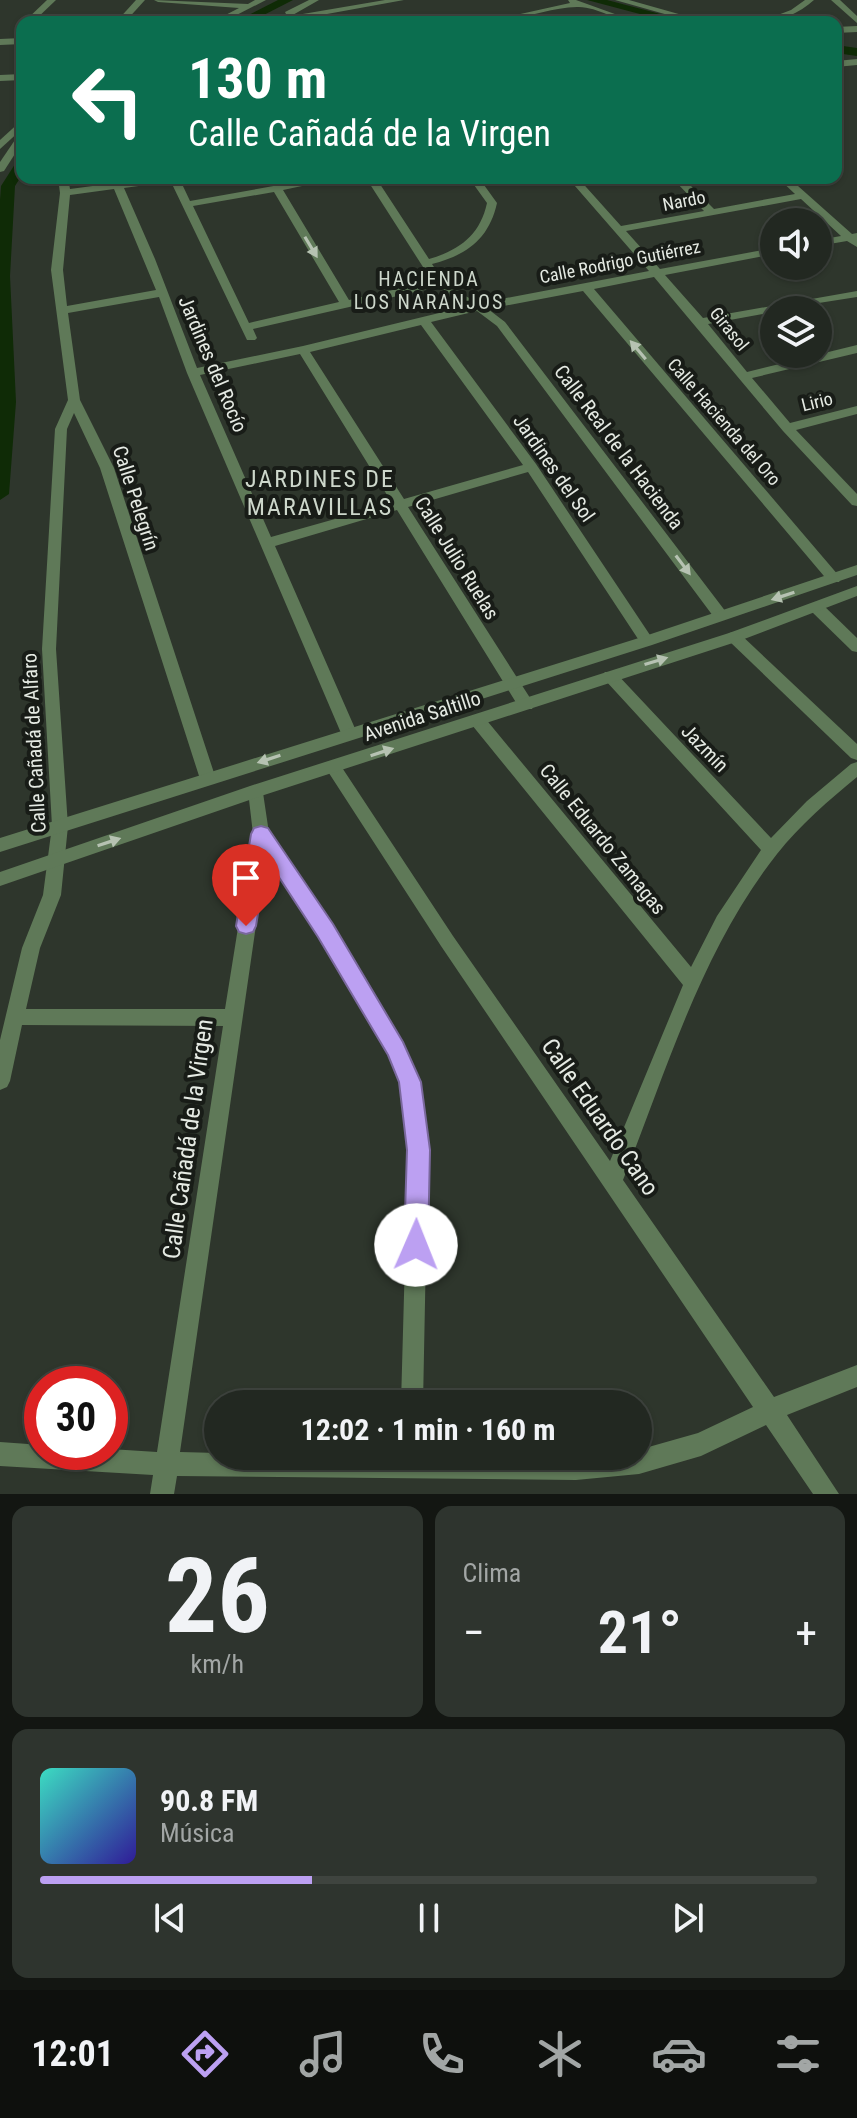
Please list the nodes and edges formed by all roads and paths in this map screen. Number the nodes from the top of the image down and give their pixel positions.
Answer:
1 (52, 0) edge
2 (141, 0) edge
3 (158, 0) edge
4 (262, 0) edge
5 (315, 0) edge
6 (400, 0) edge
7 (569, 0) edge
8 (619, 0) edge
9 (810, 0) edge
10 (835, 0) edge
11 (580, 4) junction
12 (248, 6) junction
13 (35, 16) edge
14 (126, 16) edge
15 (228, 16) edge
16 (284, 16) edge
17 (308, 16) edge
18 (519, 16) edge
19 (615, 16) edge
20 (680, 16) edge
21 (782, 16) edge
22 (857, 20) edge
23 (16, 129) edge
24 (16, 145) edge
25 (0, 146) edge
26 (0, 169) edge
27 (64, 184) edge
28 (147, 184) edge
29 (178, 184) edge
30 (306, 184) edge
31 (375, 184) edge
32 (478, 184) edge
33 (578, 184) edge
34 (683, 184) edge
35 (790, 184) edge
36 (118, 187) junction
37 (278, 190) junction
38 (65, 193) junction
39 (803, 196) junction
40 (188, 204) junction
41 (711, 212) junction
42 (619, 229) junction
43 (855, 239) edge
44 (832, 241) edge
45 (760, 254) edge
46 (429, 262) junction
47 (658, 273) junction
48 (439, 283) junction
49 (587, 288) junction
50 (161, 293) junction
51 (857, 294) edge
52 (346, 304) junction
53 (479, 307) junction
54 (61, 311) junction
55 (424, 321) junction
56 (700, 322) junction
57 (857, 349) edge
58 (303, 350) junction
59 (193, 373) junction
60 (744, 376) junction
61 (74, 400) junction
62 (857, 410) edge
63 (787, 428) junction
64 (531, 467) junction
65 (850, 486) edge
66 (857, 502) edge
67 (400, 505) junction
68 (268, 543) junction
69 (857, 570) edge
70 (834, 579) junction
71 (857, 591) edge
72 (816, 607) junction
73 (721, 616) junction
74 (734, 637) junction
75 (647, 641) junction
76 (857, 647) edge
77 (610, 676) junction
78 (511, 684) junction
79 (526, 705) junction
80 (478, 721) junction
81 (349, 733) junction
82 (857, 754) edge
83 (333, 767) junction
84 (857, 768) edge
85 (208, 779) junction
86 (256, 791) junction
87 (60, 826) junction
88 (261, 834) junction
89 (0, 845) edge
90 (771, 849) junction
91 (56, 859) junction
92 (0, 879) edge
93 (693, 984) junction
94 (17, 1017) junction
95 (232, 1018) junction
96 (0, 1081) edge
97 (613, 1179) junction
98 (857, 1376) edge
99 (412, 1390) edge
100 (769, 1411) junction
101 (0, 1454) edge
102 (652, 1458) edge
103 (166, 1464) junction
104 (204, 1464) edge
105 (162, 1494) edge
106 (827, 1494) edge

1 - 13 street
2 - 14 street
3 - 12 street
4 - 12 street
5 - 16 street
6 - 17 street
7 - 11 street
8 - 20 street
9 - 21 street
10 - 22 street
11 - 18 street
11 - 19 street
12 - 15 street
23 - 25 street
24 - 26 street
27 - 38 street, Calle Pelegrín
28 - 36 street
29 - 40 street
30 - 37 street
31 - 46 street
32 - 46 street
33 - 42 street, Girasol
34 - 41 street
35 - 39 street
36 - 38 street
36 - 50 street, Jardines del Rocío
37 - 40 street
37 -> 52 street
38 - 54 street, Calle Pelegrín
39 - 41 street, Nardo
39 - 43 street
40 - 52 street
41 - 42 street, Nardo
42 - 47 street, Girasol
43 - 44 street
45 - 47 street, Calle Rodrigo Gutiérrez
46 - 48 street
47 - 49 street, Calle Rodrigo Gutiérrez
47 - 56 street, Girasol
48 - 52 street
48 - 53 street, Calle Real de la Hacienda
49 - 53 street, Calle Rodrigo Gutiérrez
70 -> 49 street, Calle Hacienda del Oro
50 - 54 street
50 - 59 street, Jardines del Rocío
51 - 56 street
53 - 55 street, Calle Rodrigo Gutiérrez
53 -> 73 street, Calle Real de la Hacienda
54 - 61 street, Calle Pelegrín
55 - 58 street, Calle Rodrigo Gutiérrez
55 - 64 street, Jardines del Sol
56 - 60 street, Girasol
57 - 60 street
58 - 59 street, Calle Rodrigo Gutiérrez
58 - 67 street, Calle Julio Ruelas
59 - 68 street, Jardines del Rocío
60 - 63 street, Girasol
61 - 85 street, Calle Pelegrín
61 - 87 street, Calle Cañadá de Alfaro
62 - 63 street, Lirio
63 - 65 street, Girasol
64 - 67 street
64 - 75 street, Jardines del Sol
65 - 66 street, Girasol
67 - 68 street
67 - 78 street, Calle Julio Ruelas
68 - 81 street, Jardines del Rocío
69 - 70 street, Avenida Saltillo
70 -> 73 street, Avenida Saltillo
71 - 72 street, Avenida Saltillo
72 - 74 street, Avenida Saltillo
72 - 76 street
73 - 75 street, Avenida Saltillo
77 -> 74 street, Avenida Saltillo
74 - 82 street
75 - 78 street, Avenida Saltillo
77 - 79 street, Avenida Saltillo
77 - 90 street, Jazmín
78 - 79 street, Calle Julio Ruelas
78 - 81 street, Avenida Saltillo
79 - 80 street, Avenida Saltillo
83 -> 80 street, Avenida Saltillo
80 - 93 street, Calle Eduardo Zamagas
81 -> 85 street, Avenida Saltillo
83 - 86 street, Avenida Saltillo
83 - 97 street, Calle Eduardo Cano
84 - 90 street
85 - 87 street, Avenida Saltillo
86 - 88 street, Calle Cañadá de la Virgen
91 -> 86 street, Avenida Saltillo
87 - 89 street, Avenida Saltillo
87 - 91 street, Calle Cañadá de Alfaro
88 - 95 street, Calle Cañadá de la Virgen
88 - 99 street
90 - 93 street
91 - 92 street, Avenida Saltillo
91 - 94 street, Calle Cañadá de Alfaro
93 - 97 street
94 - 95 street
94 - 96 street, Calle Cañadá de Alfaro
95 - 103 street, Calle Cañadá de la Virgen
97 - 100 street, Calle Eduardo Cano
98 - 100 street
100 - 102 street
100 - 106 street, Calle Eduardo Cano
101 - 103 street
103 - 104 street
103 - 105 street, Calle Cañadá de la Virgen

